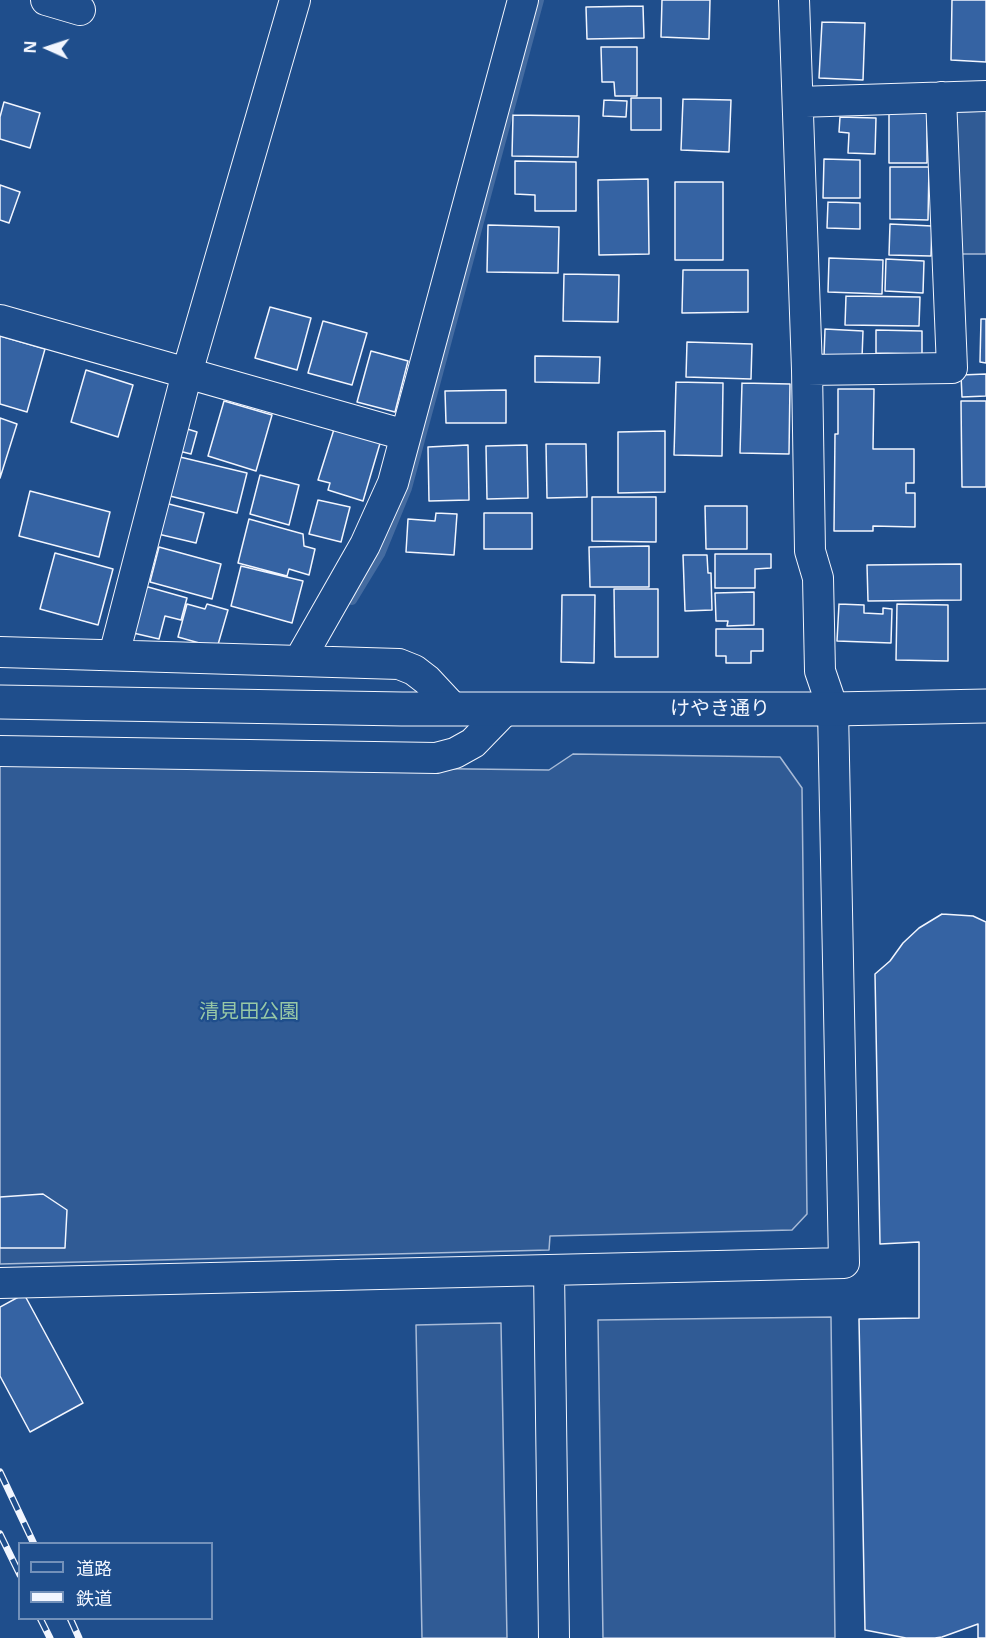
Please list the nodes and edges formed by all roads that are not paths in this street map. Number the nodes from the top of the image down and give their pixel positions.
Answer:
1 (46, 0) edge
2 (295, 0) edge
3 (523, 0) edge
4 (794, 0) edge
5 (80, 10) dead end
6 (986, 96) edge
7 (941, 97) junction
8 (798, 102) junction
9 (0, 320) edge
10 (807, 370) junction
11 (187, 373) junction
12 (405, 435) junction
13 (0, 652) edge
14 (114, 655) junction
15 (300, 661) junction
16 (0, 702) edge
17 (986, 706) edge
18 (454, 709) junction
19 (507, 709) junction
20 (833, 709) junction
21 (0, 751) edge
22 (549, 1270) junction
23 (0, 1283) edge
24 (554, 1638) edge

1 - 5 street
2 - 11 street
3 - 12 street
4 - 8 street
6 - 7 street
7 - 8 street
7 - 10 street
8 - 10 street
9 - 11 street
10 - 20 street
11 - 12 street
11 - 14 street
12 - 15 street
13 - 14 street
14 - 15 street
15 - 18 street
16 - 18 street, けやき通り
17 - 20 street, けやき通り
18 - 19 street, けやき通り
19 - 20 street, けやき通り
19 - 21 street
20 - 22 street
22 - 23 street
22 - 24 street

